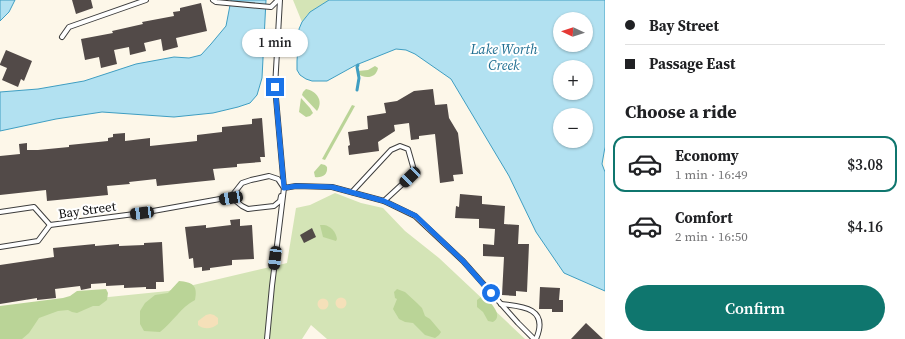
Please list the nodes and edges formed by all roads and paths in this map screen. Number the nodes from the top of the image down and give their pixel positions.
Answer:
1 (146, 0) edge
2 (279, 0) edge
3 (215, 1) edge
4 (62, 37) dead end
5 (284, 188) junction
6 (352, 192) junction
7 (231, 198) junction
8 (384, 201) junction
9 (0, 212) edge
10 (50, 225) junction
11 (0, 247) edge
12 (501, 304) junction
13 (267, 339) edge
14 (535, 339) edge

1 - 4 lane
2 - 3 lane
2 - 5 lane
5 - 6 lane
5 - 7 lane
5 - 7 lane
5 - 13 lane
6 - 8 lane
6 - 8 lane
7 - 10 lane, Bay Street
8 - 12 lane
9 - 10 lane, Bay Street
10 - 11 lane, Bay Street
12 - 14 lane
12 - 14 lane

